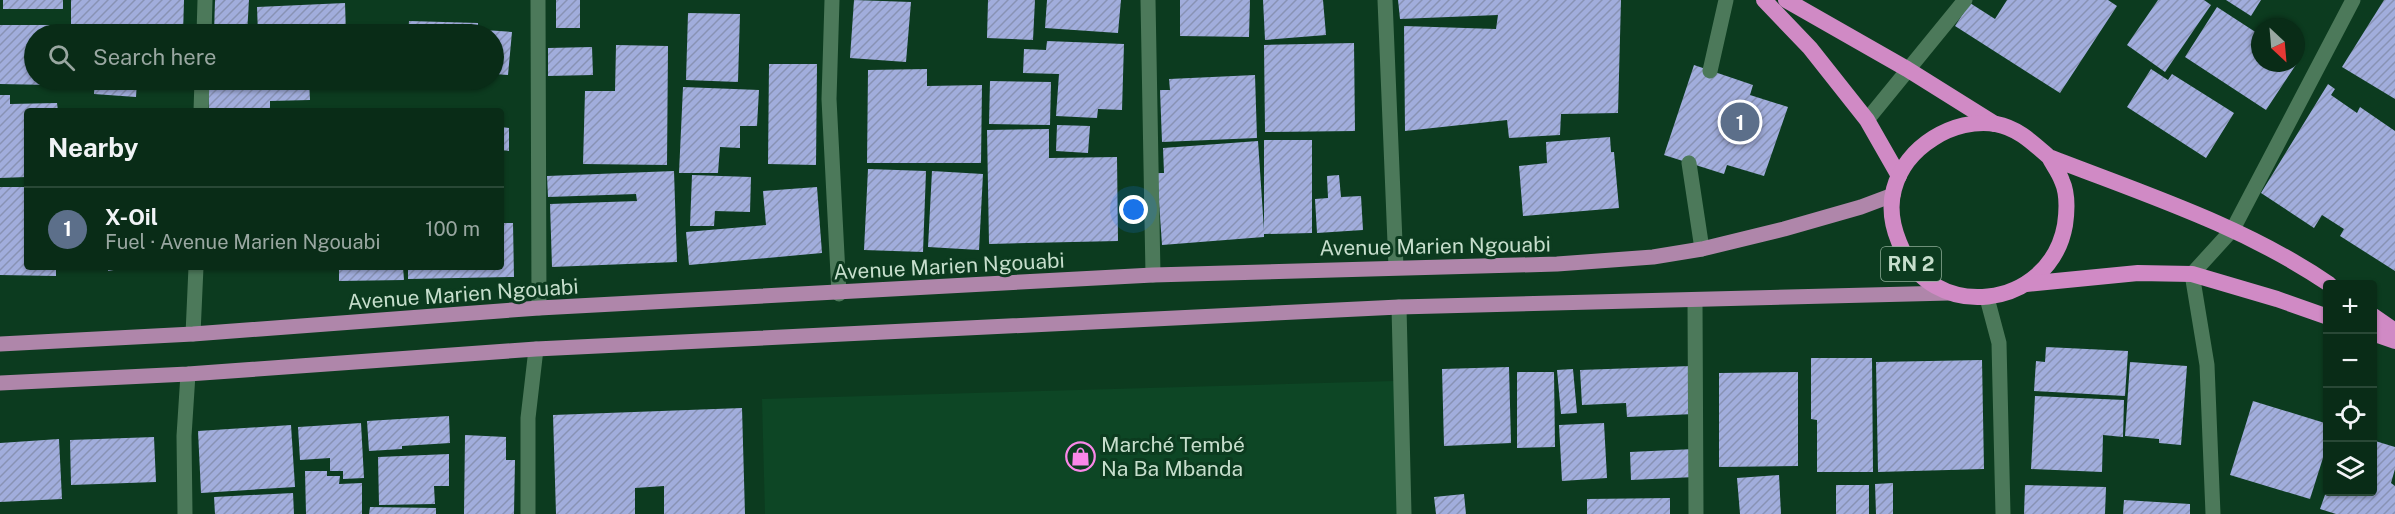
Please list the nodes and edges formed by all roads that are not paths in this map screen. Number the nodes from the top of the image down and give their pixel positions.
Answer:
1 (205, 0) edge
2 (538, 0) edge
3 (831, 0) edge
4 (1148, 0) edge
5 (1385, 0) edge
6 (1726, 0) edge
7 (1764, 0) edge
8 (1786, 0) edge
9 (1965, 0) edge
10 (2353, 0) edge
11 (204, 24) edge
12 (1907, 69) junction
13 (1710, 71) dead end
14 (202, 90) edge
15 (201, 108) edge
16 (1867, 120) junction
17 (1995, 124) junction
18 (2049, 157) junction
19 (1689, 163) dead end
20 (1899, 176) junction
21 (1893, 195) junction
22 (2233, 229) junction
23 (1702, 249) junction
24 (1396, 267) junction
25 (196, 270) edge
26 (2192, 274) junction
27 (1153, 275) junction
28 (2323, 281) edge
29 (2026, 284) junction
30 (1950, 293) junction
31 (839, 294) junction
32 (1988, 298) junction
33 (1695, 301) junction
34 (539, 308) junction
35 (1399, 308) junction
36 (2323, 314) edge
37 (2377, 318) edge
38 (2395, 331) edge
39 (193, 334) junction
40 (2376, 334) edge
41 (2395, 341) edge
42 (0, 344) edge
43 (536, 349) junction
44 (188, 374) junction
45 (0, 383) edge
46 (185, 514) edge
47 (528, 514) edge
48 (1404, 514) edge
49 (1696, 514) edge
50 (2004, 514) edge
51 (2213, 514) edge

1 - 11 street
2 - 34 street
3 - 31 street
4 - 27 street
5 - 24 street
6 - 13 street
7 - 16 highway
8 - 12 highway, RN 2
9 - 12 street
10 - 22 street
12 - 16 street
12 - 17 highway, RN 2
14 - 15 street
16 - 20 highway
17 - 18 highway, RN 2
17 - 20 highway, RN 2
18 - 22 highway, RN 2
18 - 29 highway, RN 2
19 - 23 street
20 - 21 highway, RN 2
21 - 23 main road, Avenue Marien Ngouabi
21 - 30 highway, RN 2
22 - 26 street
22 - 28 highway, RN 2
23 - 24 main road, Avenue Marien Ngouabi
24 - 27 main road, Avenue Marien Ngouabi
25 - 39 street
26 - 29 highway, RN 2
26 - 36 highway, RN 2
26 - 51 street
27 - 31 main road, Avenue Marien Ngouabi
29 - 32 highway, RN 2
30 - 32 highway, RN 2
30 - 33 main road
31 - 34 main road, Avenue Marien Ngouabi
32 - 50 street
33 - 35 main road
33 - 49 street
34 - 39 main road, Avenue Marien Ngouabi
35 - 43 main road
35 - 48 street
37 - 38 highway
39 - 42 main road, Avenue Marien Ngouabi
40 - 41 highway
43 - 44 main road
43 - 47 street
44 - 45 main road
44 - 46 street

